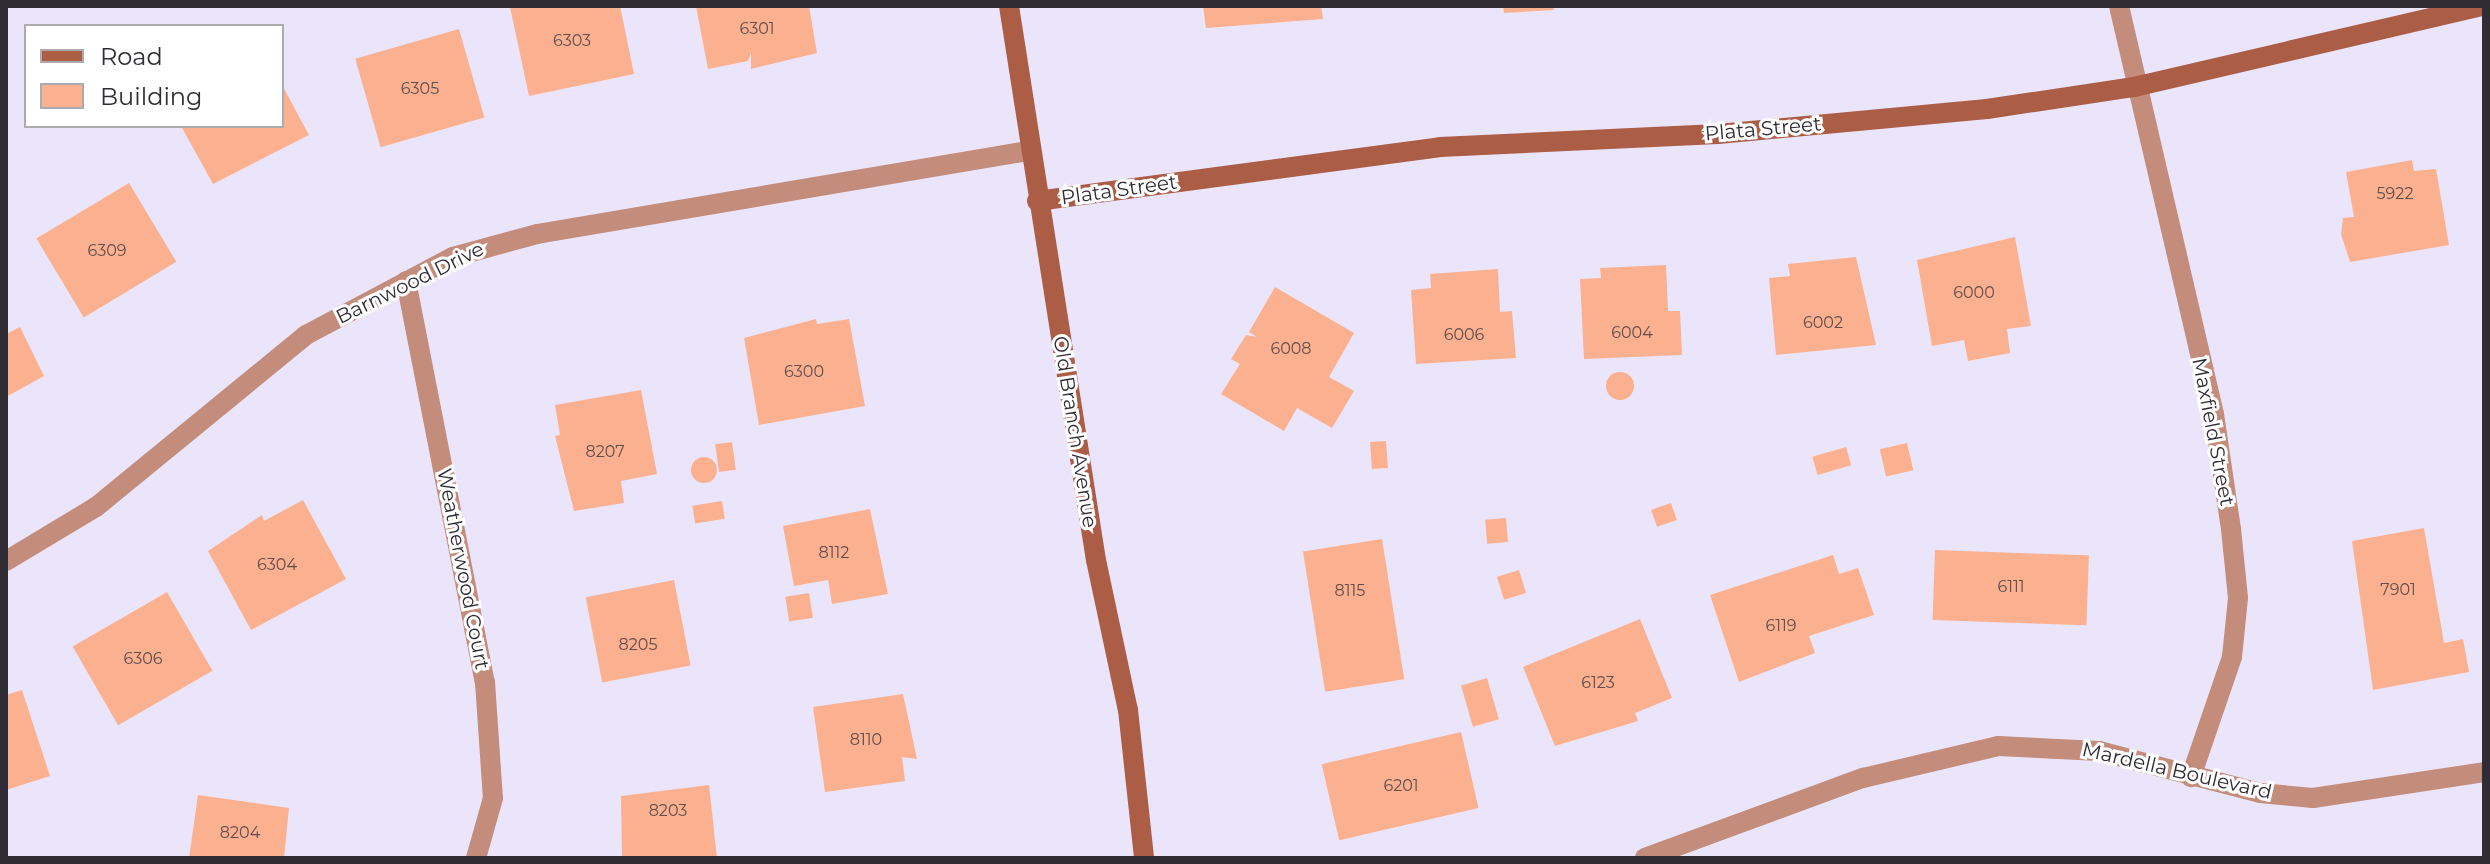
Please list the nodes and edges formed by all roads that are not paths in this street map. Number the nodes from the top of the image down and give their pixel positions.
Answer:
1 (1009, 6) edge
2 (2119, 6) edge
3 (2481, 6) edge
4 (2134, 87) junction
5 (1029, 151) junction
6 (1037, 201) junction
7 (406, 281) junction
8 (6, 561) edge
9 (2484, 772) edge
10 (2191, 777) junction
11 (476, 858) edge
12 (1144, 858) edge
13 (1645, 858) edge

1 - 5 street, Old Branch Avenue
2 - 4 street, Maxfield Street
3 - 4 street, Plata Street
4 - 6 street, Plata Street
4 - 10 street, Maxfield Street
5 - 6 street, Old Branch Avenue
5 - 7 street, Barnwood Drive
6 - 12 street, Old Branch Avenue
7 - 8 street, Barnwood Drive
7 - 11 street, Weatherwood Court
9 - 10 street, Mardella Boulevard
10 - 13 street, Mardella Boulevard

